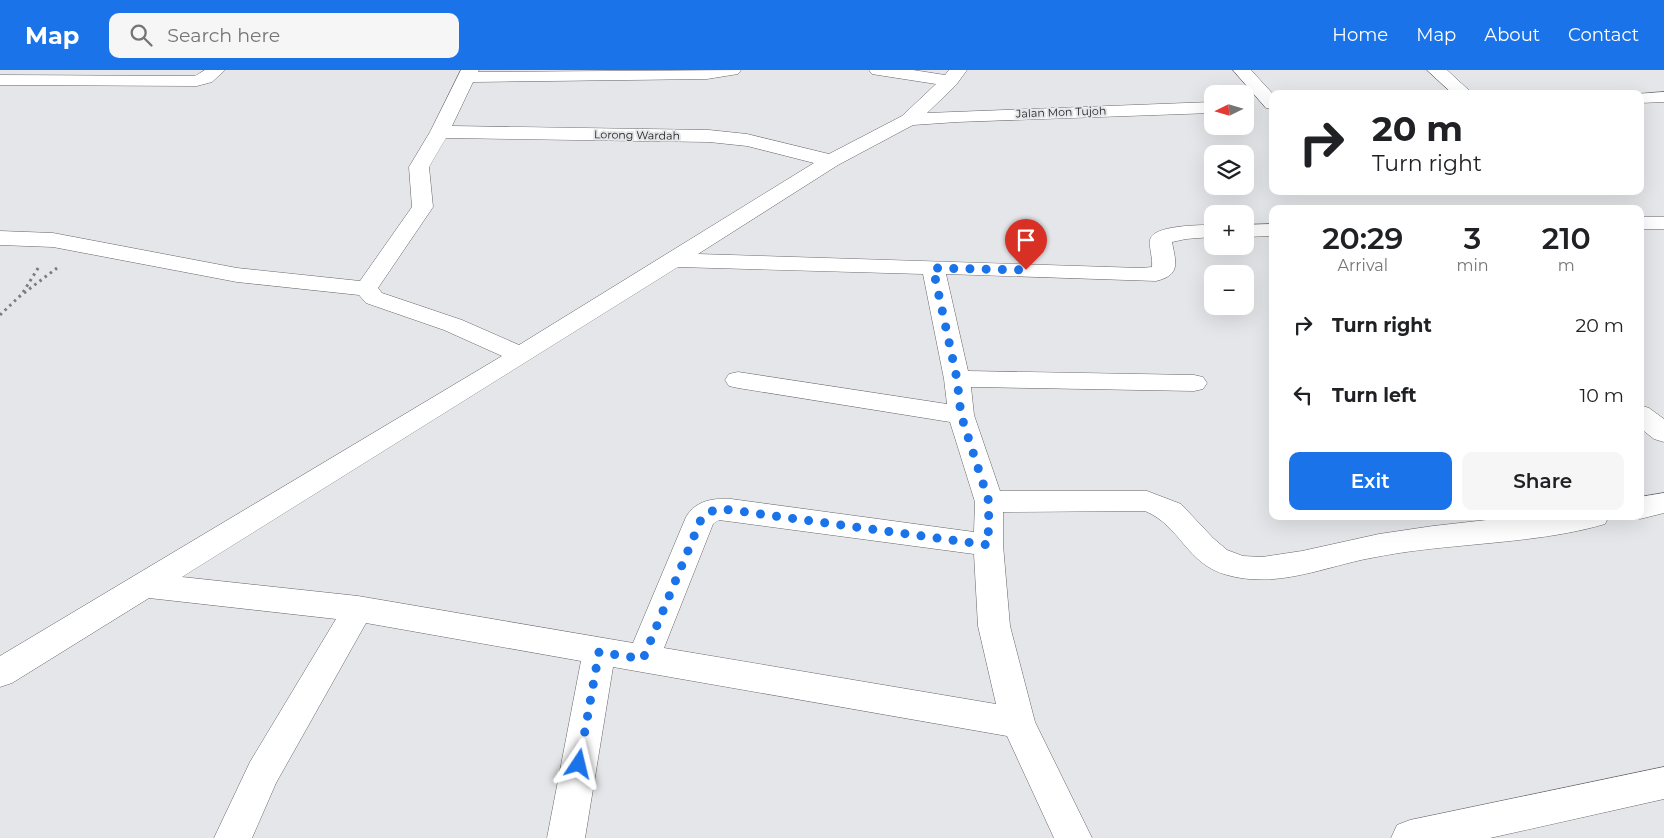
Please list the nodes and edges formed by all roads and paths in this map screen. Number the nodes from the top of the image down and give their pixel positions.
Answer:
1 (216, 70) edge
2 (732, 70) edge
3 (878, 70) edge
4 (1242, 70) edge
5 (1436, 70) edge
6 (469, 73) edge
7 (954, 76) edge
8 (0, 80) edge
9 (1459, 90) edge
10 (1664, 97) edge
11 (1644, 98) edge
12 (1266, 105) edge
13 (1204, 107) edge
14 (909, 120) junction
15 (440, 132) junction
16 (831, 161) junction
17 (1644, 223) edge
18 (1664, 223) edge
19 (1269, 230) edge
20 (1204, 231) edge
21 (1254, 231) edge
22 (0, 238) edge
23 (53, 240) junction
24 (88, 246) junction
25 (674, 260) junction
26 (933, 268) junction
27 (366, 289) junction
28 (22, 294) junction
29 (0, 315) edge
30 (521, 355) junction
31 (957, 379) junction
32 (738, 380) dead end
33 (1194, 383) dead end
34 (961, 415) junction
35 (1644, 417) edge
36 (1664, 433) edge
37 (989, 502) junction
38 (1664, 503) edge
39 (1644, 507) edge
40 (1542, 520) edge
41 (1529, 521) edge
42 (988, 545) junction
43 (146, 585) junction
44 (358, 609) junction
45 (599, 652) junction
46 (643, 659) junction
47 (0, 673) edge
48 (1018, 723) junction
49 (1664, 783) edge
50 (233, 838) edge
51 (566, 838) edge
52 (1073, 838) edge
53 (1410, 838) edge

1 - 8 street
2 - 6 street
3 - 7 street
4 - 12 street
5 - 9 street
6 - 15 street
7 - 14 street
10 - 11 street
13 - 14 street, Jalan Mon Tujoh
14 - 16 street
15 - 16 street, Lorong Wardah
15 - 27 street
16 - 25 street
17 - 18 street
19 - 21 street
20 - 26 street
22 - 23 street
23 - 24 street
23 - 28 path
24 - 27 street
24 - 28 path
25 - 26 street
25 - 30 street
26 - 31 street
27 - 30 street
28 - 29 path
30 - 43 street
31 - 33 street
31 - 34 street
32 - 34 street
34 - 37 street
35 - 36 street
37 - 41 street
37 - 42 street
38 - 39 street
40 - 41 street
42 - 46 street
42 - 48 street
43 - 44 street
43 - 47 street
44 - 45 street
44 - 50 street
45 - 46 street
45 - 51 street
46 - 48 street
48 - 52 street
49 - 53 street

